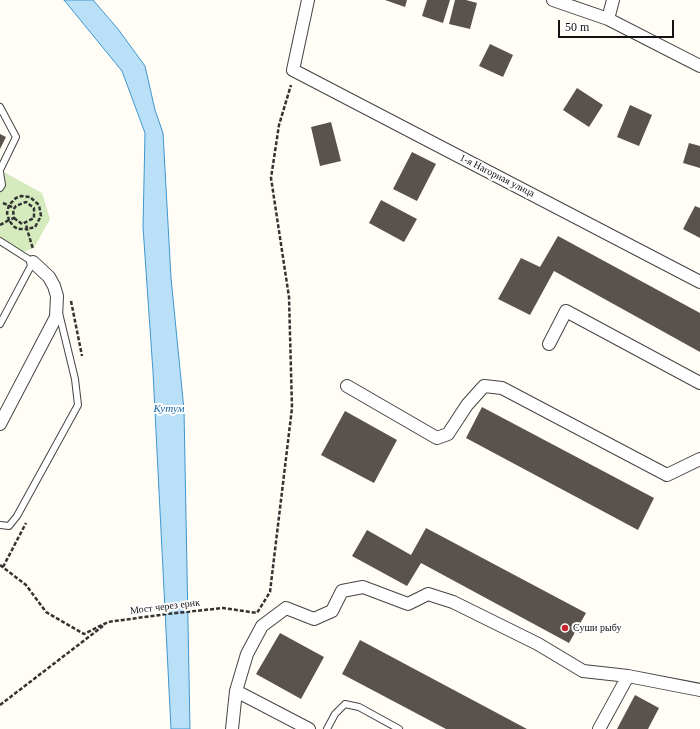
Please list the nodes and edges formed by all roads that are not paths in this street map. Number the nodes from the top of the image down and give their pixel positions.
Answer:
1 (308, 0) edge
2 (553, 0) edge
3 (613, 0) edge
4 (608, 20) junction
5 (700, 66) edge
6 (0, 107) edge
7 (0, 171) edge
8 (0, 188) edge
9 (0, 241) edge
10 (33, 257) junction
11 (700, 282) edge
12 (57, 306) junction
13 (0, 324) edge
14 (549, 344) dead end
15 (700, 383) edge
16 (347, 386) dead end
17 (0, 424) edge
18 (700, 458) edge
19 (0, 525) edge
20 (628, 676) junction
21 (700, 690) edge
22 (236, 691) junction
23 (232, 729) edge
24 (309, 729) edge
25 (327, 729) edge
26 (399, 729) edge
27 (599, 729) edge

1 - 11 street, 1-я Нагорная улица
2 - 4 street
3 - 4 street
4 - 5 street
6 - 7 lane
7 - 8 lane
9 - 10 lane
10 - 12 street
10 - 13 lane
12 - 17 street
12 - 19 lane
14 - 15 street
16 - 18 street
20 - 21 street
20 - 22 street
20 - 27 street
22 - 23 street
22 - 24 street
25 - 26 lane

